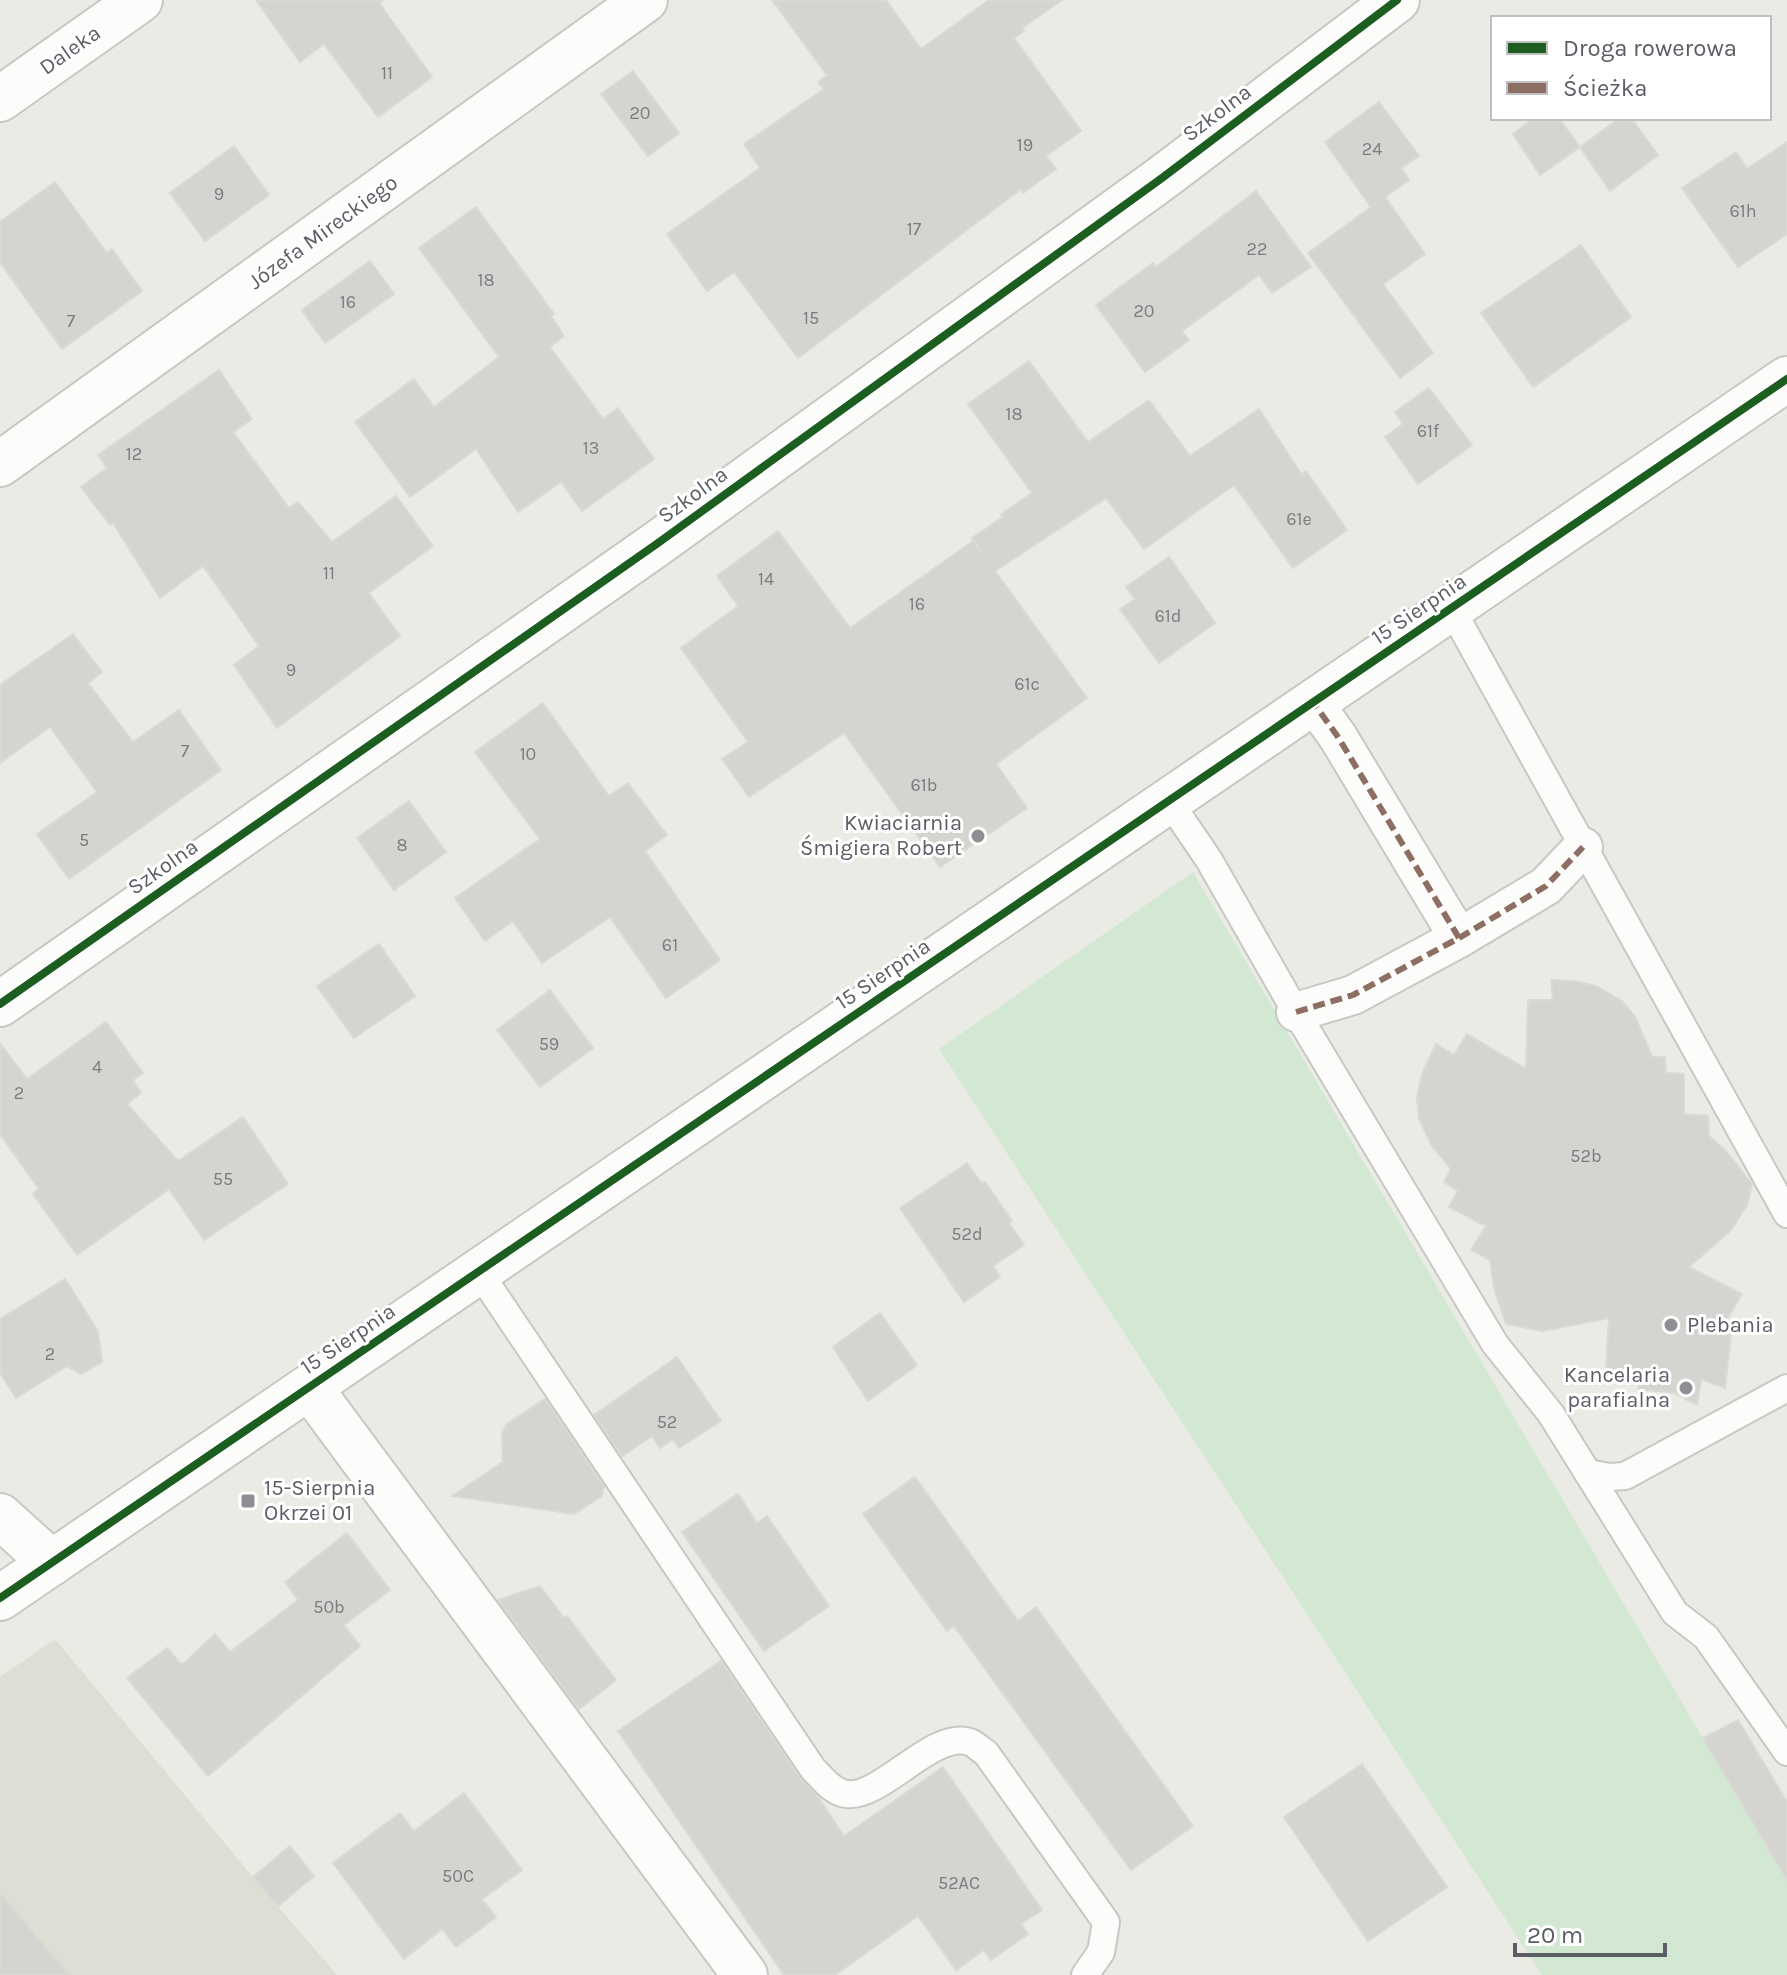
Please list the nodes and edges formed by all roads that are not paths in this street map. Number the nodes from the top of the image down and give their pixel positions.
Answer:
1 (140, 0) edge
2 (645, 0) edge
3 (1397, 0) edge
4 (0, 99) edge
5 (1787, 379) edge
6 (0, 464) edge
7 (1451, 608) junction
8 (1313, 702) junction
9 (1169, 801) junction
10 (1583, 847) junction
11 (1459, 938) junction
12 (0, 1004) edge
13 (1296, 1012) junction
14 (1787, 1214) edge
15 (479, 1272) junction
16 (310, 1388) junction
17 (1787, 1388) edge
18 (1588, 1473) junction
19 (0, 1516) edge
20 (52, 1563) junction
21 (0, 1598) edge
22 (1787, 1752) edge
23 (745, 1975) edge
24 (1085, 1975) edge

1 - 4 street, Daleka
2 - 6 street, Józefa Mireckiego
3 - 12 street, Szkolna
5 - 7 street, 15 Sierpnia
7 - 8 street, 15 Sierpnia
7 - 10 lane
8 - 9 street, 15 Sierpnia
8 - 11 street
9 - 13 lane
9 - 15 street, 15 Sierpnia
10 - 11 street
10 - 14 lane
11 - 13 street
13 - 18 lane
15 - 16 street, 15 Sierpnia
15 - 24 lane
16 - 20 street, 15 Sierpnia
16 - 23 street
17 - 18 lane
18 - 22 lane
19 - 20 street
20 - 21 street, 15 Sierpnia

